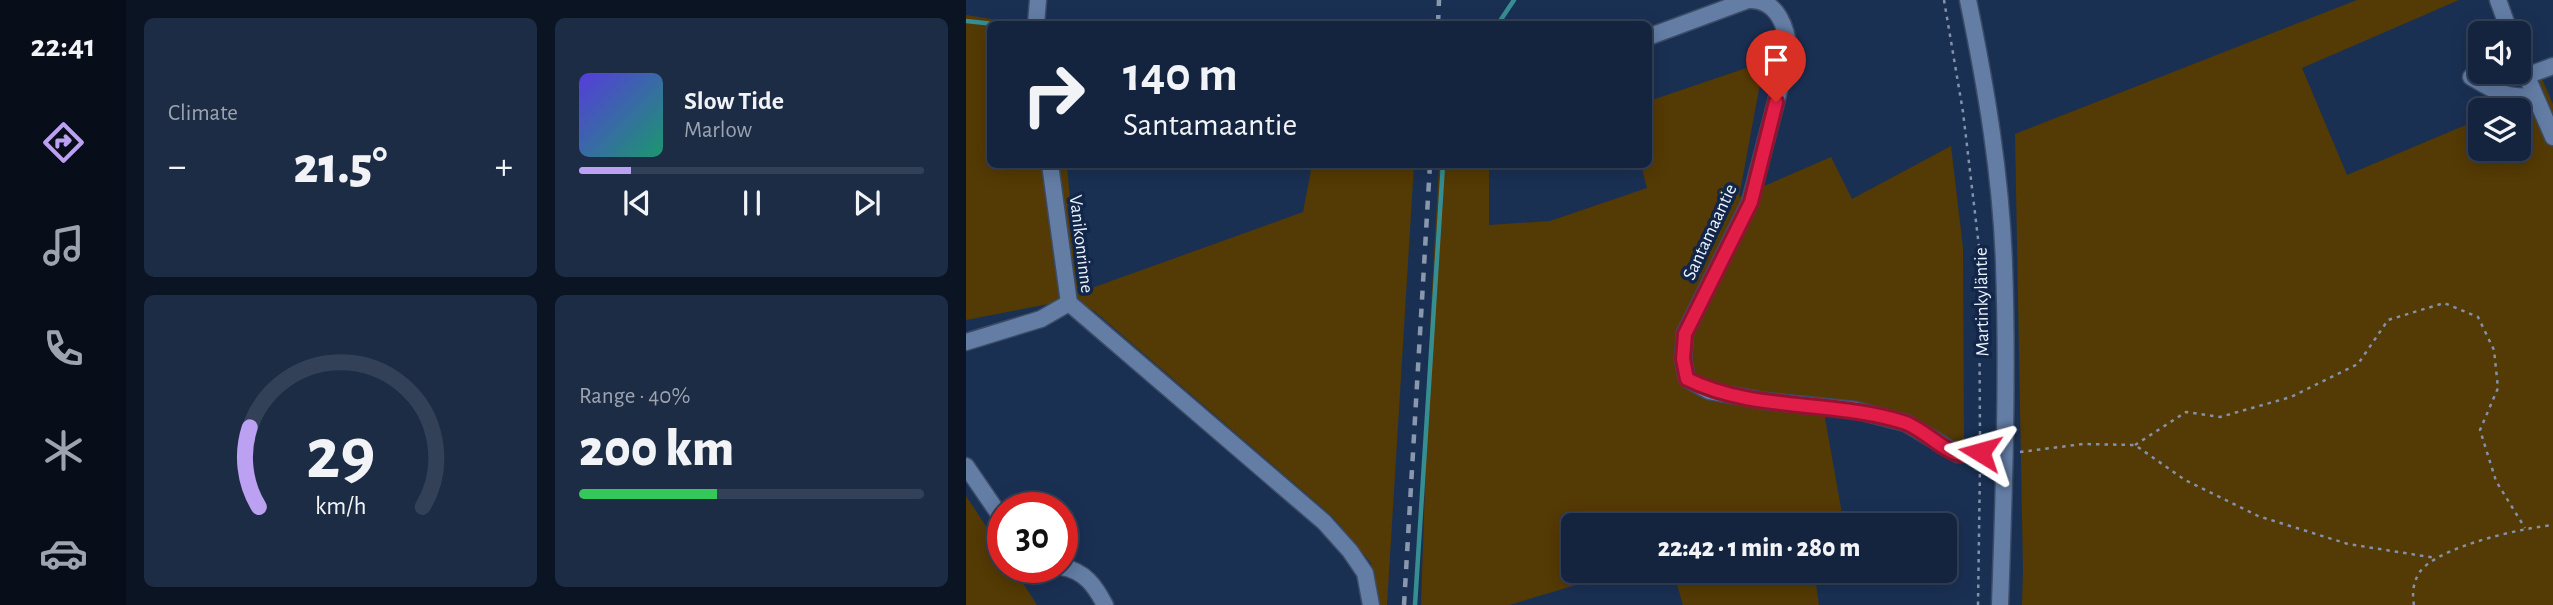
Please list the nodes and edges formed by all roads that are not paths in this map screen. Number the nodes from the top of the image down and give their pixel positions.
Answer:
1 (1038, 0) edge
2 (1749, 0) edge
3 (1968, 0) edge
4 (2498, 0) edge
5 (1036, 21) edge
6 (2506, 21) edge
7 (1652, 36) edge
8 (2553, 66) edge
9 (2531, 74) edge
10 (2482, 84) edge
11 (2530, 84) edge
12 (2535, 96) junction
13 (2553, 137) edge
14 (1051, 168) edge
15 (1069, 303) junction
16 (966, 342) edge
17 (2004, 454) junction
18 (966, 466) edge
19 (987, 497) edge
20 (1078, 572) edge
21 (1105, 605) edge
22 (1371, 605) edge
23 (2000, 605) edge

1 - 5 street
2 - 7 street, Santamaantie
2 - 17 street, Santamaantie
3 - 17 street, Martinkyläntie
4 - 6 street
8 - 9 street
10 - 12 street
11 - 12 street
12 - 13 street
14 - 15 street, Vanikonrinne
15 - 16 street, Vanikonrinne
15 - 22 street
17 - 23 street, Martinkyläntie
18 - 19 street
20 - 21 street

